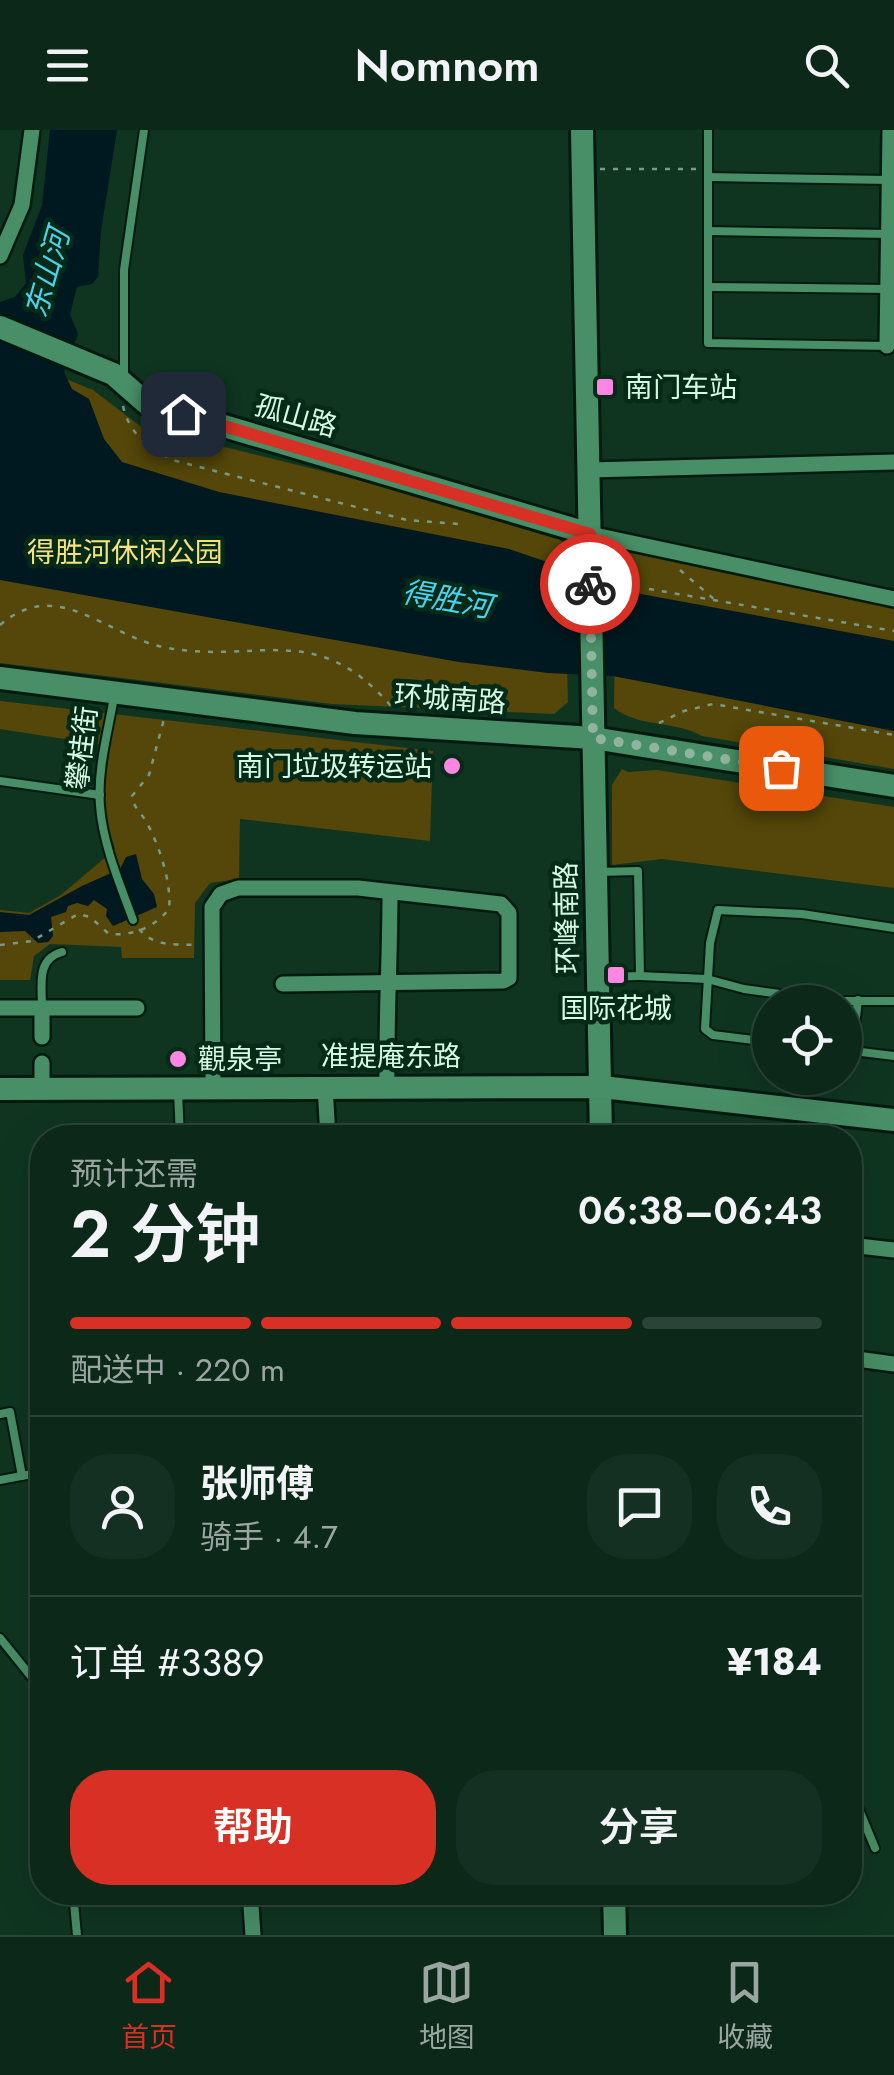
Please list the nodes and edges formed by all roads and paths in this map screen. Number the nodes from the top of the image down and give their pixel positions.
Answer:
1 (32, 130) edge
2 (146, 130) edge
3 (582, 130) edge
4 (708, 130) edge
5 (890, 130) edge
6 (583, 169) junction
7 (708, 173) junction
8 (892, 180) edge
9 (708, 231) junction
10 (891, 234) edge
11 (0, 256) edge
12 (708, 287) junction
13 (891, 289) edge
14 (0, 327) edge
15 (890, 346) edge
16 (124, 383) junction
17 (123, 408) dead end
18 (894, 462) edge
19 (589, 470) junction
20 (458, 524) dead end
21 (590, 534) junction
22 (672, 563) dead end
23 (649, 588) dead end
24 (894, 599) edge
25 (716, 601) junction
26 (0, 625) edge
27 (894, 630) edge
28 (0, 678) edge
29 (115, 692) junction
30 (170, 699) junction
31 (392, 708) dead end
32 (659, 723) dead end
33 (894, 735) edge
34 (593, 738) junction
35 (0, 781) edge
36 (894, 786) edge
37 (100, 794) junction
38 (596, 872) junction
39 (390, 892) junction
40 (133, 920) joint
41 (894, 928) edge
42 (140, 931) junction
43 (0, 945) edge
44 (212, 945) junction
45 (62, 952) dead end
46 (640, 976) junction
47 (599, 977) junction
48 (706, 979) junction
49 (386, 983) junction
50 (283, 984) dead end
51 (752, 990) edge
52 (862, 1000) edge
53 (894, 1001) edge
54 (0, 1008) edge
55 (42, 1008) junction
56 (138, 1008) dead end
57 (42, 1036) dead end
58 (752, 1039) edge
59 (862, 1053) edge
60 (894, 1056) edge
61 (42, 1063) dead end
62 (326, 1086) junction
63 (387, 1086) junction
64 (178, 1087) junction
65 (213, 1087) junction
66 (602, 1087) junction
67 (42, 1088) junction
68 (0, 1089) edge
69 (894, 1120) edge
70 (179, 1125) edge
71 (328, 1125) edge
72 (601, 1125) edge
73 (862, 1246) edge
74 (894, 1250) edge
75 (862, 1360) edge
76 (894, 1364) edge
77 (0, 1414) edge
78 (30, 1474) edge
79 (22, 1476) junction
80 (0, 1480) edge
81 (0, 1638) edge
82 (30, 1675) edge
83 (862, 1817) edge
84 (875, 1848) dead end
85 (74, 1905) edge
86 (251, 1905) edge
87 (614, 1905) edge
88 (76, 1935) edge
89 (252, 1935) edge
90 (615, 1935) edge

1 - 11 street
2 - 16 lane
3 - 6 main road
4 - 7 lane
5 - 8 street
6 - 7 path
6 - 19 main road
7 - 8 lane
7 - 9 lane
8 - 10 street
9 - 10 lane
9 - 12 lane
10 - 13 street
12 - 13 lane
12 - 15 lane
13 - 15 street
14 - 16 main road, 孤山路
16 - 21 main road, 孤山路
17 - 20 path
18 - 19 street
19 - 21 main road
21 - 24 street
21 - 34 main road, 环峰南路
22 - 25 path
23 - 25 path
25 - 27 path
26 - 31 path
28 - 29 main road, 环城南路
29 - 30 main road, 环城南路
29 - 37 lane, 攀桂街
30 - 34 main road, 环城南路
30 - 42 path
32 - 33 path
34 - 36 main road, 环城南路
34 - 38 main road, 环峰南路
35 - 37 lane
37 - 40 lane, 攀桂街
38 - 46 lane
38 - 47 main road, 环峰南路
39 - 44 street
39 - 49 street
39 - 49 street
40 - 42 path
41 - 48 lane
42 - 43 path
42 - 44 path
44 - 65 street
45 - 55 lane
46 - 47 lane
46 - 48 lane
47 - 66 main road, 环峰南路
48 - 51 lane
48 - 58 lane
49 - 50 street
49 - 63 street
52 - 53 lane
54 - 55 street
55 - 56 street
55 - 57 street
59 - 60 lane
61 - 67 street
62 - 63 main road, 准提庵东路
62 - 65 main road, 准提庵东路
62 - 71 street
63 - 66 main road, 准提庵东路
64 - 65 main road, 准提庵东路
64 - 67 main road, 准提庵东路
64 - 70 lane
66 - 69 main road, 准提庵东路
66 - 72 main road, 环峰南路
67 - 68 main road, 准提庵东路
73 - 74 street
75 - 76 street
77 - 79 lane
78 - 79 lane
79 - 80 lane
81 - 82 lane
83 - 84 lane
85 - 88 lane
86 - 89 street
87 - 90 main road

